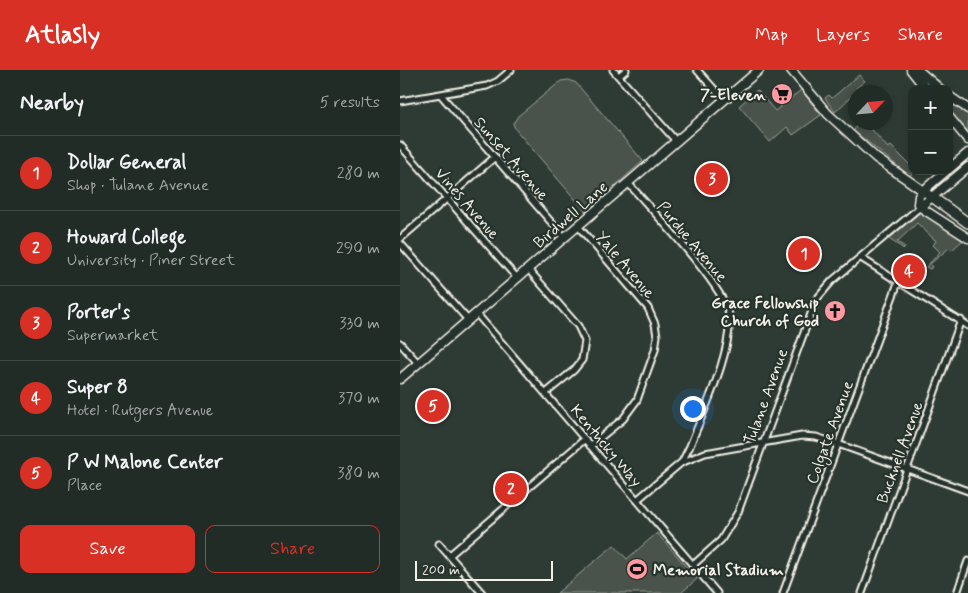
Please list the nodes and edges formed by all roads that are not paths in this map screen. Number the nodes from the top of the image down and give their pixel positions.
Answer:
1 (511, 70) edge
2 (613, 70) edge
3 (626, 70) edge
4 (697, 70) edge
5 (759, 70) edge
6 (791, 70) edge
7 (911, 70) edge
8 (918, 70) edge
9 (619, 76) junction
10 (923, 85) edge
11 (935, 85) edge
12 (442, 95) junction
13 (953, 99) edge
14 (724, 100) junction
15 (400, 102) edge
16 (968, 109) edge
17 (953, 122) edge
18 (968, 140) edge
19 (676, 141) junction
20 (400, 144) edge
21 (968, 152) edge
22 (495, 157) junction
23 (953, 165) edge
24 (968, 167) edge
25 (941, 175) edge
26 (628, 182) junction
27 (923, 191) junction
28 (932, 197) junction
29 (447, 199) junction
30 (920, 207) junction
31 (968, 223) edge
32 (578, 226) junction
33 (564, 237) junction
34 (968, 238) edge
35 (400, 239) edge
36 (400, 243) edge
37 (861, 258) junction
38 (528, 269) junction
39 (517, 278) junction
40 (899, 280) junction
41 (476, 313) junction
42 (468, 320) junction
43 (961, 320) junction
44 (968, 326) edge
45 (400, 343) edge
46 (418, 364) junction
47 (400, 379) edge
48 (546, 393) junction
49 (585, 440) junction
50 (762, 442) junction
51 (838, 444) junction
52 (590, 446) junction
53 (682, 462) junction
54 (906, 468) junction
55 (968, 491) edge
56 (637, 500) junction
57 (439, 544) dead end
58 (450, 555) junction
59 (968, 561) edge
60 (694, 565) junction
61 (482, 593) edge
62 (717, 593) edge
63 (783, 593) edge
64 (862, 593) edge
65 (957, 593) edge

1 - 12 street
2 - 9 street
3 - 9 street
4 - 14 street
5 - 14 main road, Birdwell Lane
6 - 27 main road
7 - 10 main road
8 - 11 main road
9 - 19 street
12 - 15 street
12 - 22 street, Sunset Avenue
13 - 16 main road
14 - 19 main road, Birdwell Lane
17 - 18 main road
19 - 26 main road, Birdwell Lane
20 - 29 street, Vines Avenue
21 - 23 main road
22 - 29 street
22 - 33 street, Sunset Avenue
24 - 28 main road, Tulane Avenue
25 - 27 main road
26 - 32 main road, Birdwell Lane
26 - 53 street, Purdue Avenue
27 - 28 main road
27 - 30 main road
28 - 30 main road, Tulane Avenue
28 - 31 highway
29 - 35 street
29 - 39 street, Vines Avenue
30 - 34 main road
30 - 37 street, Tulane Avenue
32 - 33 main road, Birdwell Lane
32 - 52 street, Yale Avenue
33 - 38 main road, Birdwell Lane
36 - 42 street
37 - 40 street
37 - 50 street, Tulane Avenue
38 - 39 main road, Birdwell Lane
38 - 48 street
39 - 41 main road, Birdwell Lane
40 - 43 street
40 - 51 street, Colgate Avenue
41 - 42 main road, Birdwell Lane
41 - 48 street, Kentucky Way
42 - 46 main road, Birdwell Lane
43 - 44 street
43 - 54 street, Bucknell Avenue
45 - 46 street
46 - 47 main road, Birdwell Lane
48 - 49 street, Kentucky Way
49 - 52 street, Kentucky Way
49 - 58 street
50 - 51 street
50 - 53 street
50 - 60 street, Tulane Avenue
51 - 54 street
51 - 63 street, Colgate Avenue
52 - 56 street, Kentucky Way
53 - 56 street, Purdue Avenue
54 - 55 street
54 - 64 street, Bucknell Avenue
56 - 60 street, Kentucky Way
57 - 58 street
58 - 61 street
59 - 65 street
60 - 62 street, Kentucky Way

